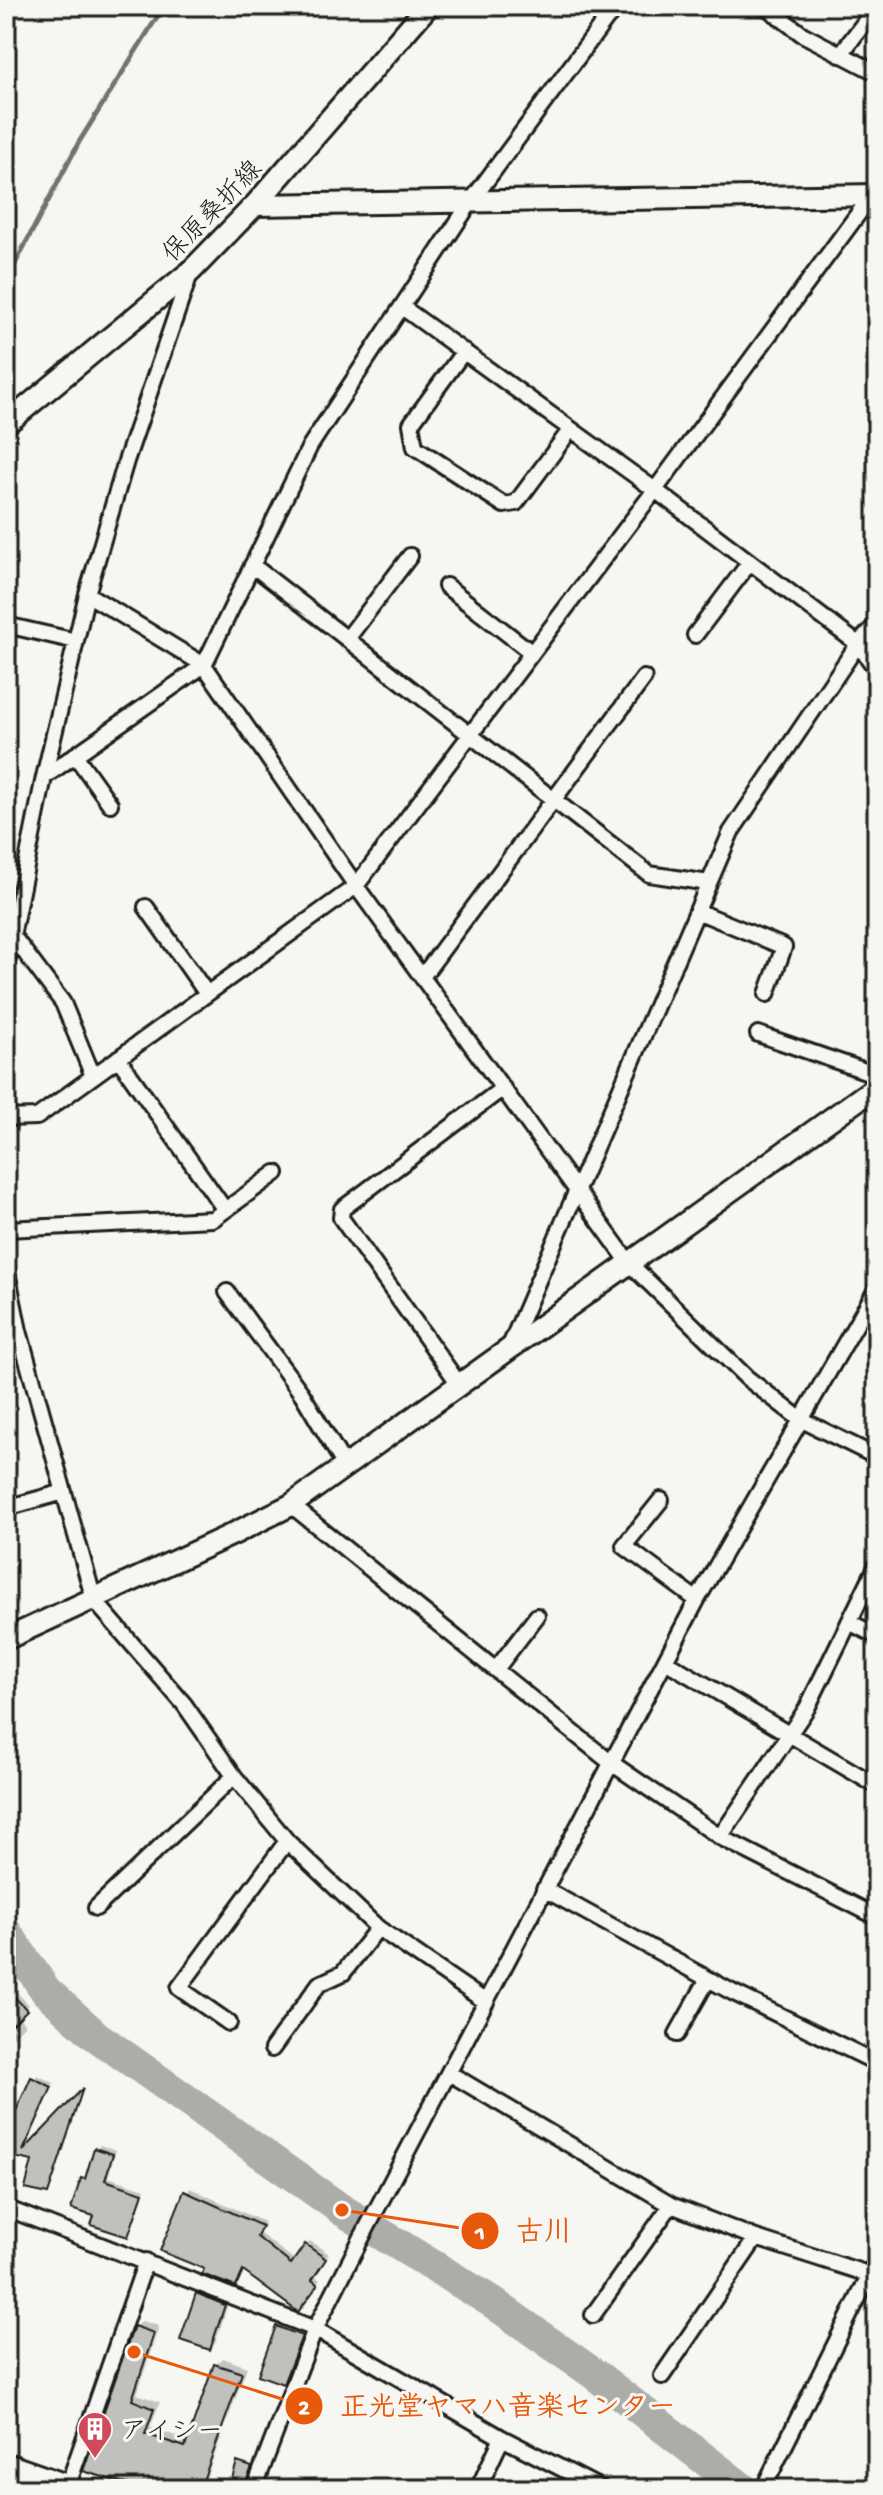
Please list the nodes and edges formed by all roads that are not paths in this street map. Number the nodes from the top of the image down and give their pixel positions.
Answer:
1 (428, 6) edge
2 (619, 6) edge
3 (765, 6) edge
4 (877, 6) edge
5 (840, 55) junction
6 (877, 73) edge
7 (876, 194) edge
8 (472, 200) junction
9 (255, 205) junction
10 (191, 271) junction
11 (402, 307) junction
12 (464, 351) junction
13 (6, 424) edge
14 (571, 429) junction
15 (655, 490) junction
16 (410, 556) dead end
17 (750, 562) junction
18 (252, 565) junction
19 (446, 586) dead end
20 (87, 594) junction
21 (877, 624) edge
22 (6, 625) edge
23 (695, 635) dead end
24 (347, 639) junction
25 (76, 641) junction
26 (858, 644) junction
27 (532, 653) junction
28 (204, 665) junction
29 (877, 670) edge
30 (644, 678) dead end
31 (470, 735) junction
32 (75, 755) junction
33 (44, 777) junction
34 (554, 799) junction
35 (110, 804) dead end
36 (709, 883) junction
37 (356, 886) junction
38 (146, 907) dead end
39 (697, 911) junction
40 (12, 935) junction
41 (6, 966) edge
42 (422, 977) junction
43 (207, 994) junction
44 (767, 994) dead end
45 (758, 1034) dead end
46 (118, 1058) junction
47 (877, 1075) edge
48 (93, 1076) junction
49 (877, 1086) edge
50 (503, 1088) junction
51 (6, 1118) edge
52 (276, 1173) dead end
53 (576, 1188) junction
54 (225, 1210) junction
55 (6, 1229) edge
56 (630, 1264) junction
57 (6, 1267) edge
58 (877, 1288) edge
59 (227, 1292) dead end
60 (509, 1349) junction
61 (459, 1384) junction
62 (800, 1419) junction
63 (877, 1457) edge
64 (345, 1466) junction
65 (64, 1492) junction
66 (661, 1500) dead end
67 (291, 1505) junction
68 (6, 1508) edge
69 (877, 1565) edge
70 (94, 1600) junction
71 (697, 1600) junction
72 (537, 1616) dead end
73 (849, 1622) junction
74 (877, 1636) edge
75 (6, 1639) edge
76 (665, 1661) junction
77 (497, 1668) junction
78 (790, 1734) junction
79 (610, 1762) junction
80 (234, 1776) junction
81 (877, 1786) edge
82 (720, 1837) junction
83 (287, 1841) junction
84 (544, 1889) junction
85 (96, 1908) dead end
86 (877, 1917) edge
87 (378, 1928) junction
88 (708, 1979) junction
89 (486, 2002) junction
90 (229, 2023) dead end
91 (677, 2034) dead end
92 (272, 2049) dead end
93 (877, 2063) edge
94 (449, 2073) junction
95 (671, 2205) junction
96 (6, 2208) edge
97 (756, 2238) junction
98 (877, 2260) edge
99 (146, 2261) junction
100 (873, 2277) edge
101 (593, 2315) dead end
102 (315, 2329) junction
103 (662, 2376) dead end
104 (502, 2438) junction
105 (6, 2467) edge
106 (68, 2489) edge
107 (254, 2489) edge
108 (478, 2489) edge
109 (602, 2489) edge
110 (763, 2489) edge

1 - 9 street, 保原桑折線
2 - 8 street
3 - 5 street
4 - 5 street
5 - 6 street
7 - 8 street
7 - 15 street
8 - 9 street
8 - 11 street
9 - 10 street, 保原桑折線
10 - 13 street, 保原桑折線
10 - 20 street
11 - 12 street
11 - 18 street
12 - 14 street
12 - 14 street
14 - 15 street
15 - 17 street
15 - 27 street
16 - 24 street
17 - 23 street
17 - 26 street
18 - 24 street
18 - 28 street
19 - 27 street
20 - 25 street
20 - 28 street
21 - 26 street
22 - 25 street
24 - 31 street
25 - 33 street
26 - 29 street
26 - 36 street
27 - 31 street
28 - 32 street
28 - 37 street
30 - 34 street
31 - 34 street
31 - 37 street
32 - 33 street
32 - 35 street
33 - 40 street
34 - 36 street
34 - 42 street
36 - 39 street
37 - 42 street
37 - 43 street
38 - 43 street
39 - 44 street
39 - 53 street
40 - 41 street
40 - 48 street
42 - 50 street
43 - 46 street
45 - 47 street
46 - 48 street
46 - 54 street
48 - 51 street
49 - 56 street
50 - 53 street
50 - 61 street
52 - 54 street
53 - 56 street
53 - 60 street
54 - 55 street
56 - 60 street
56 - 62 street
57 - 65 street
58 - 62 street
59 - 64 street
60 - 61 street
61 - 64 street
62 - 63 street
62 - 71 street
64 - 67 street
65 - 68 street
65 - 70 street
66 - 71 street
67 - 70 street
67 - 77 street
69 - 73 street
70 - 75 street
70 - 80 street
71 - 76 street
72 - 77 street
73 - 74 street
73 - 78 street
76 - 78 street
76 - 79 street
77 - 79 street
78 - 81 street
78 - 82 street
79 - 82 street
79 - 84 street
80 - 83 street
80 - 85 street
82 - 86 street
83 - 87 street
83 - 90 street
84 - 88 street
84 - 89 street
87 - 89 street
87 - 92 street
88 - 91 street
88 - 93 street
89 - 94 street
94 - 95 street
94 - 102 street
95 - 97 street
95 - 101 street
96 - 99 street
97 - 100 street
97 - 103 street
98 - 100 street
99 - 102 street
99 - 106 street
100 - 110 street
102 - 104 street
102 - 107 street
104 - 108 street
104 - 109 street
105 - 106 highway

